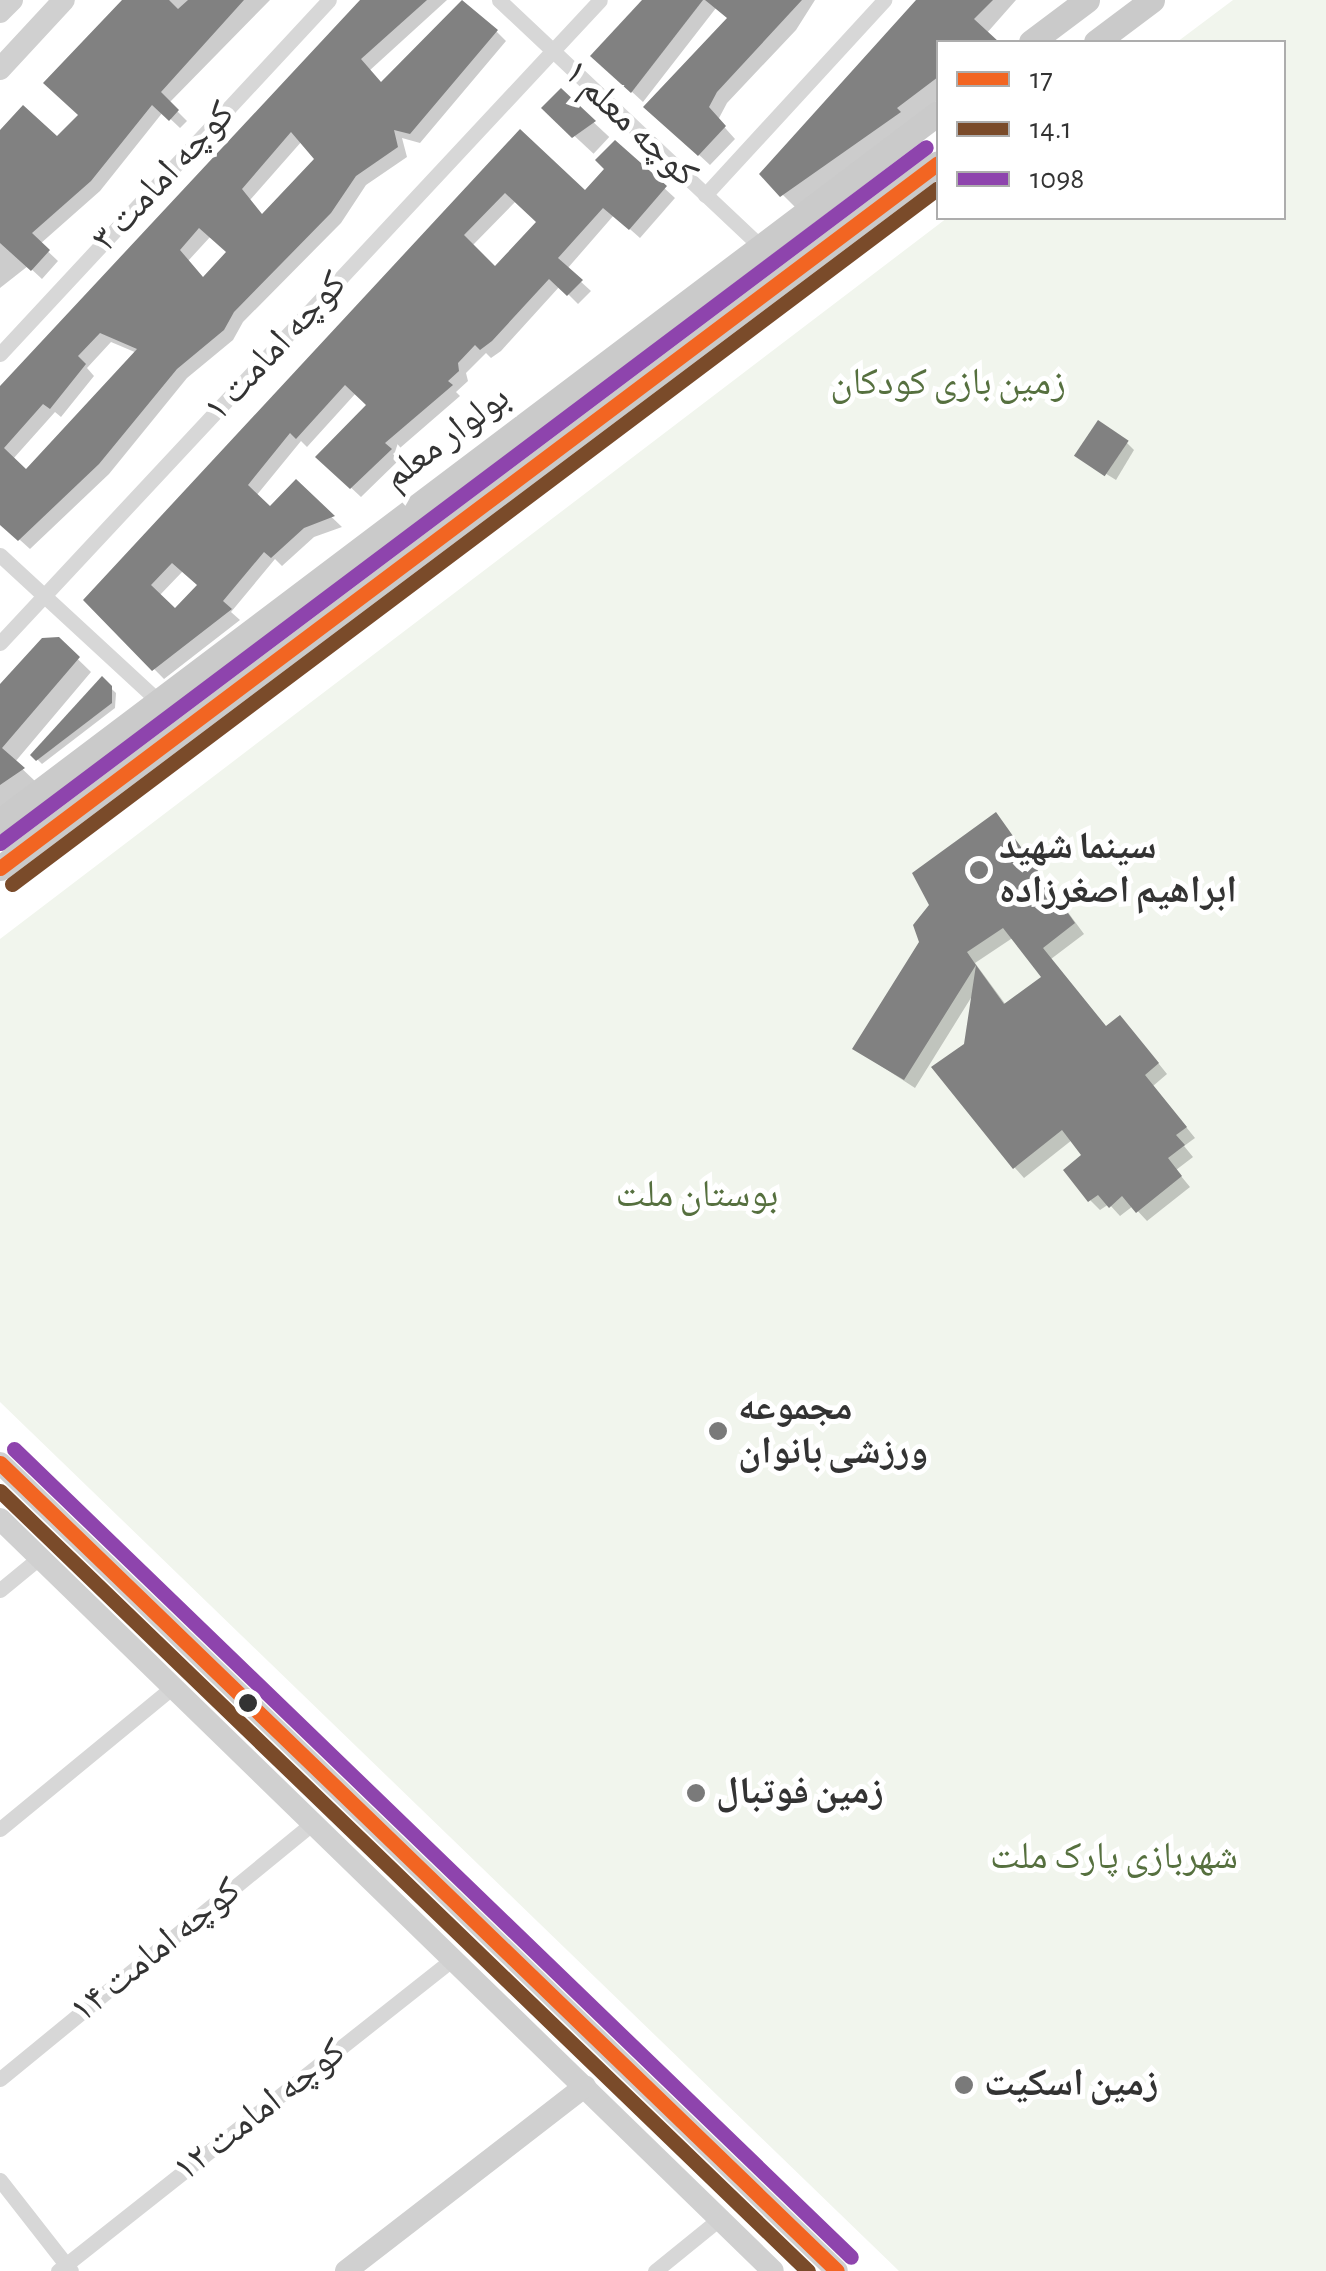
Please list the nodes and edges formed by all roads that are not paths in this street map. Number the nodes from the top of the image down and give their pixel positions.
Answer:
1 (12, 0) edge
2 (64, 0) edge
3 (329, 0) edge
4 (498, 0) edge
5 (600, 0) edge
6 (884, 0) edge
7 (1087, 0) edge
8 (1152, 0) edge
9 (0, 12) edge
10 (1034, 40) edge
11 (1099, 40) edge
12 (552, 51) junction
13 (0, 68) edge
14 (936, 115) edge
15 (936, 165) edge
16 (705, 195) junction
17 (762, 248) junction
18 (0, 354) edge
19 (0, 555) edge
20 (44, 596) junction
21 (0, 642) edge
22 (156, 699) junction
23 (181, 731) junction
24 (0, 820) edge
25 (0, 868) edge
26 (0, 1463) edge
27 (0, 1519) edge
28 (40, 1558) junction
29 (0, 1590) edge
30 (173, 1687) junction
31 (313, 1823) junction
32 (0, 1829) edge
33 (454, 1958) junction
34 (0, 2079) edge
35 (586, 2086) junction
36 (0, 2180) edge
37 (718, 2220) junction
38 (65, 2269) edge
39 (346, 2271) edge
40 (655, 2271) edge
41 (773, 2271) edge
42 (837, 2271) edge

1 - 9 main road
2 - 13 main road
3 - 18 street, کوچه امامت ۳
4 - 12 street, کوچه معلم ۱
5 - 12 street, کوچه امامت ۱
6 - 16 street
7 - 10 main road
8 - 11 main road
12 - 16 street, کوچه معلم ۱
12 - 20 street, کوچه امامت ۱
14 - 17 main road, بولوار معلم
15 - 23 main road, بولوار معلم
16 - 17 street, کوچه معلم ۱
17 - 22 main road, بولوار معلم
19 - 20 street
20 - 21 street, کوچه امامت ۱
20 - 22 street
22 - 23 main road
22 - 24 main road, بولوار معلم
23 - 25 main road, بولوار معلم
26 - 42 main road
27 - 28 main road
28 - 29 street
28 - 30 main road
30 - 31 main road
30 - 32 street
31 - 33 main road
31 - 34 street, کوچه امامت ۱۴
33 - 35 main road
33 - 38 street, کوچه امامت ۱۲
35 - 37 main road
35 - 39 main road
36 - 38 street
37 - 40 street
37 - 41 main road

